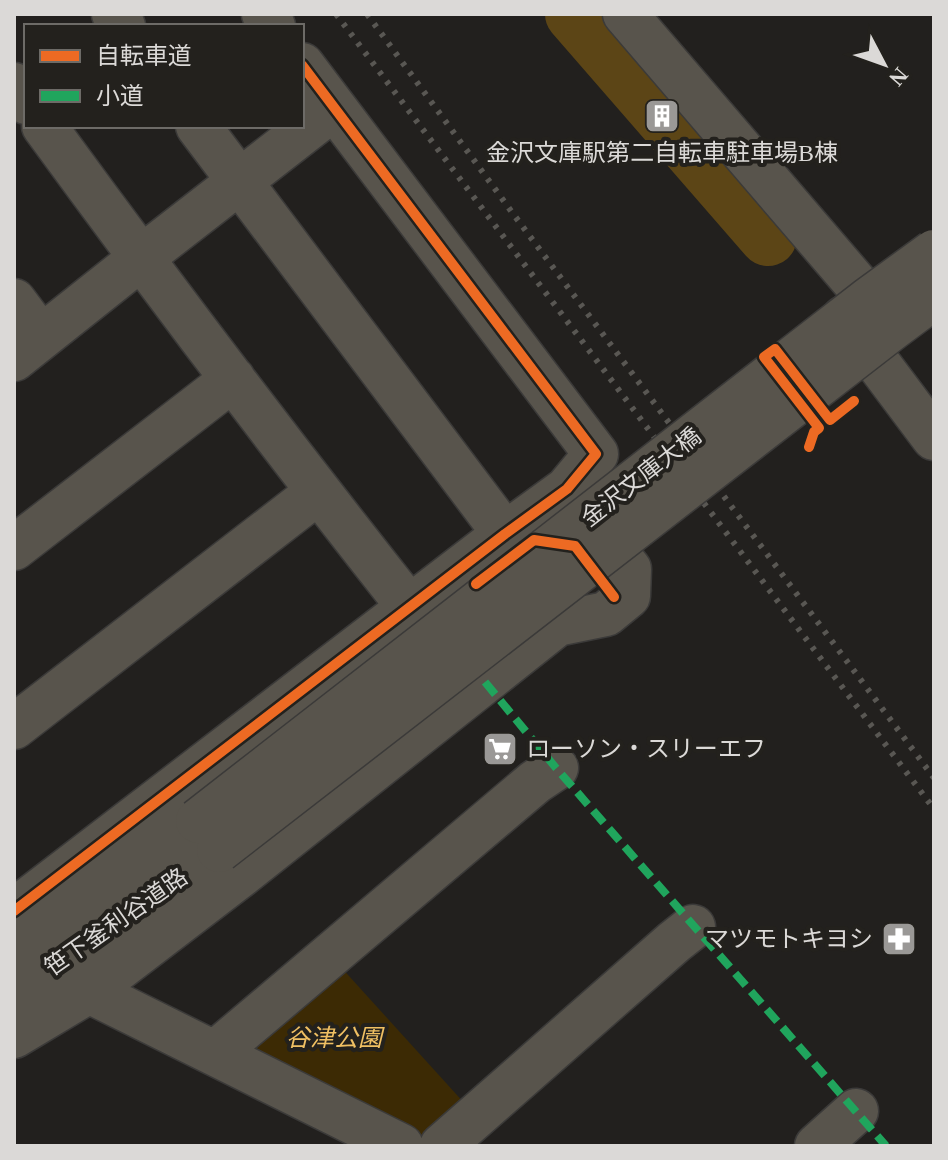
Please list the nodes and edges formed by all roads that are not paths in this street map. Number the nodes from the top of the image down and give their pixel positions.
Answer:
1 (625, 14) edge
2 (304, 68) edge
3 (334, 108) junction
4 (45, 128) edge
5 (200, 128) edge
6 (240, 181) junction
7 (934, 228) edge
8 (934, 252) edge
9 (141, 258) junction
10 (859, 287) junction
11 (934, 297) edge
12 (14, 301) edge
13 (28, 348) edge
14 (233, 379) junction
15 (934, 438) edge
16 (567, 489) junction
17 (318, 492) junction
18 (505, 534) junction
19 (14, 548) edge
20 (410, 608) junction
21 (14, 727) edge
22 (556, 768) dead end
23 (208, 836) junction
24 (14, 911) edge
25 (693, 927) dead end
26 (14, 953) edge
27 (89, 991) junction
28 (14, 995) edge
29 (14, 1036) edge
30 (215, 1053) junction
31 (856, 1111) dead end
32 (401, 1146) edge
33 (442, 1146) edge
34 (817, 1146) edge

1 - 10 street
2 - 3 street
3 - 6 street
3 - 16 street
4 - 9 street
5 - 6 street
6 - 9 street
6 - 18 street
7 - 10 street
8 - 23 street, 金沢文庫大橋, bridge
9 - 13 street
9 - 14 street
10 - 15 street
11 - 23 street, 金沢文庫大橋, bridge
12 - 13 street
14 - 17 street
14 - 19 street
16 - 18 street
16 - 27 street
17 - 20 street
17 - 21 street
18 - 20 street
20 - 24 street
22 - 30 street
23 - 26 street, 笹下釜利谷道路
23 - 28 street, 笹下釜利谷道路
25 - 33 street
27 - 29 street
27 - 30 street
30 - 32 street
31 - 34 street

